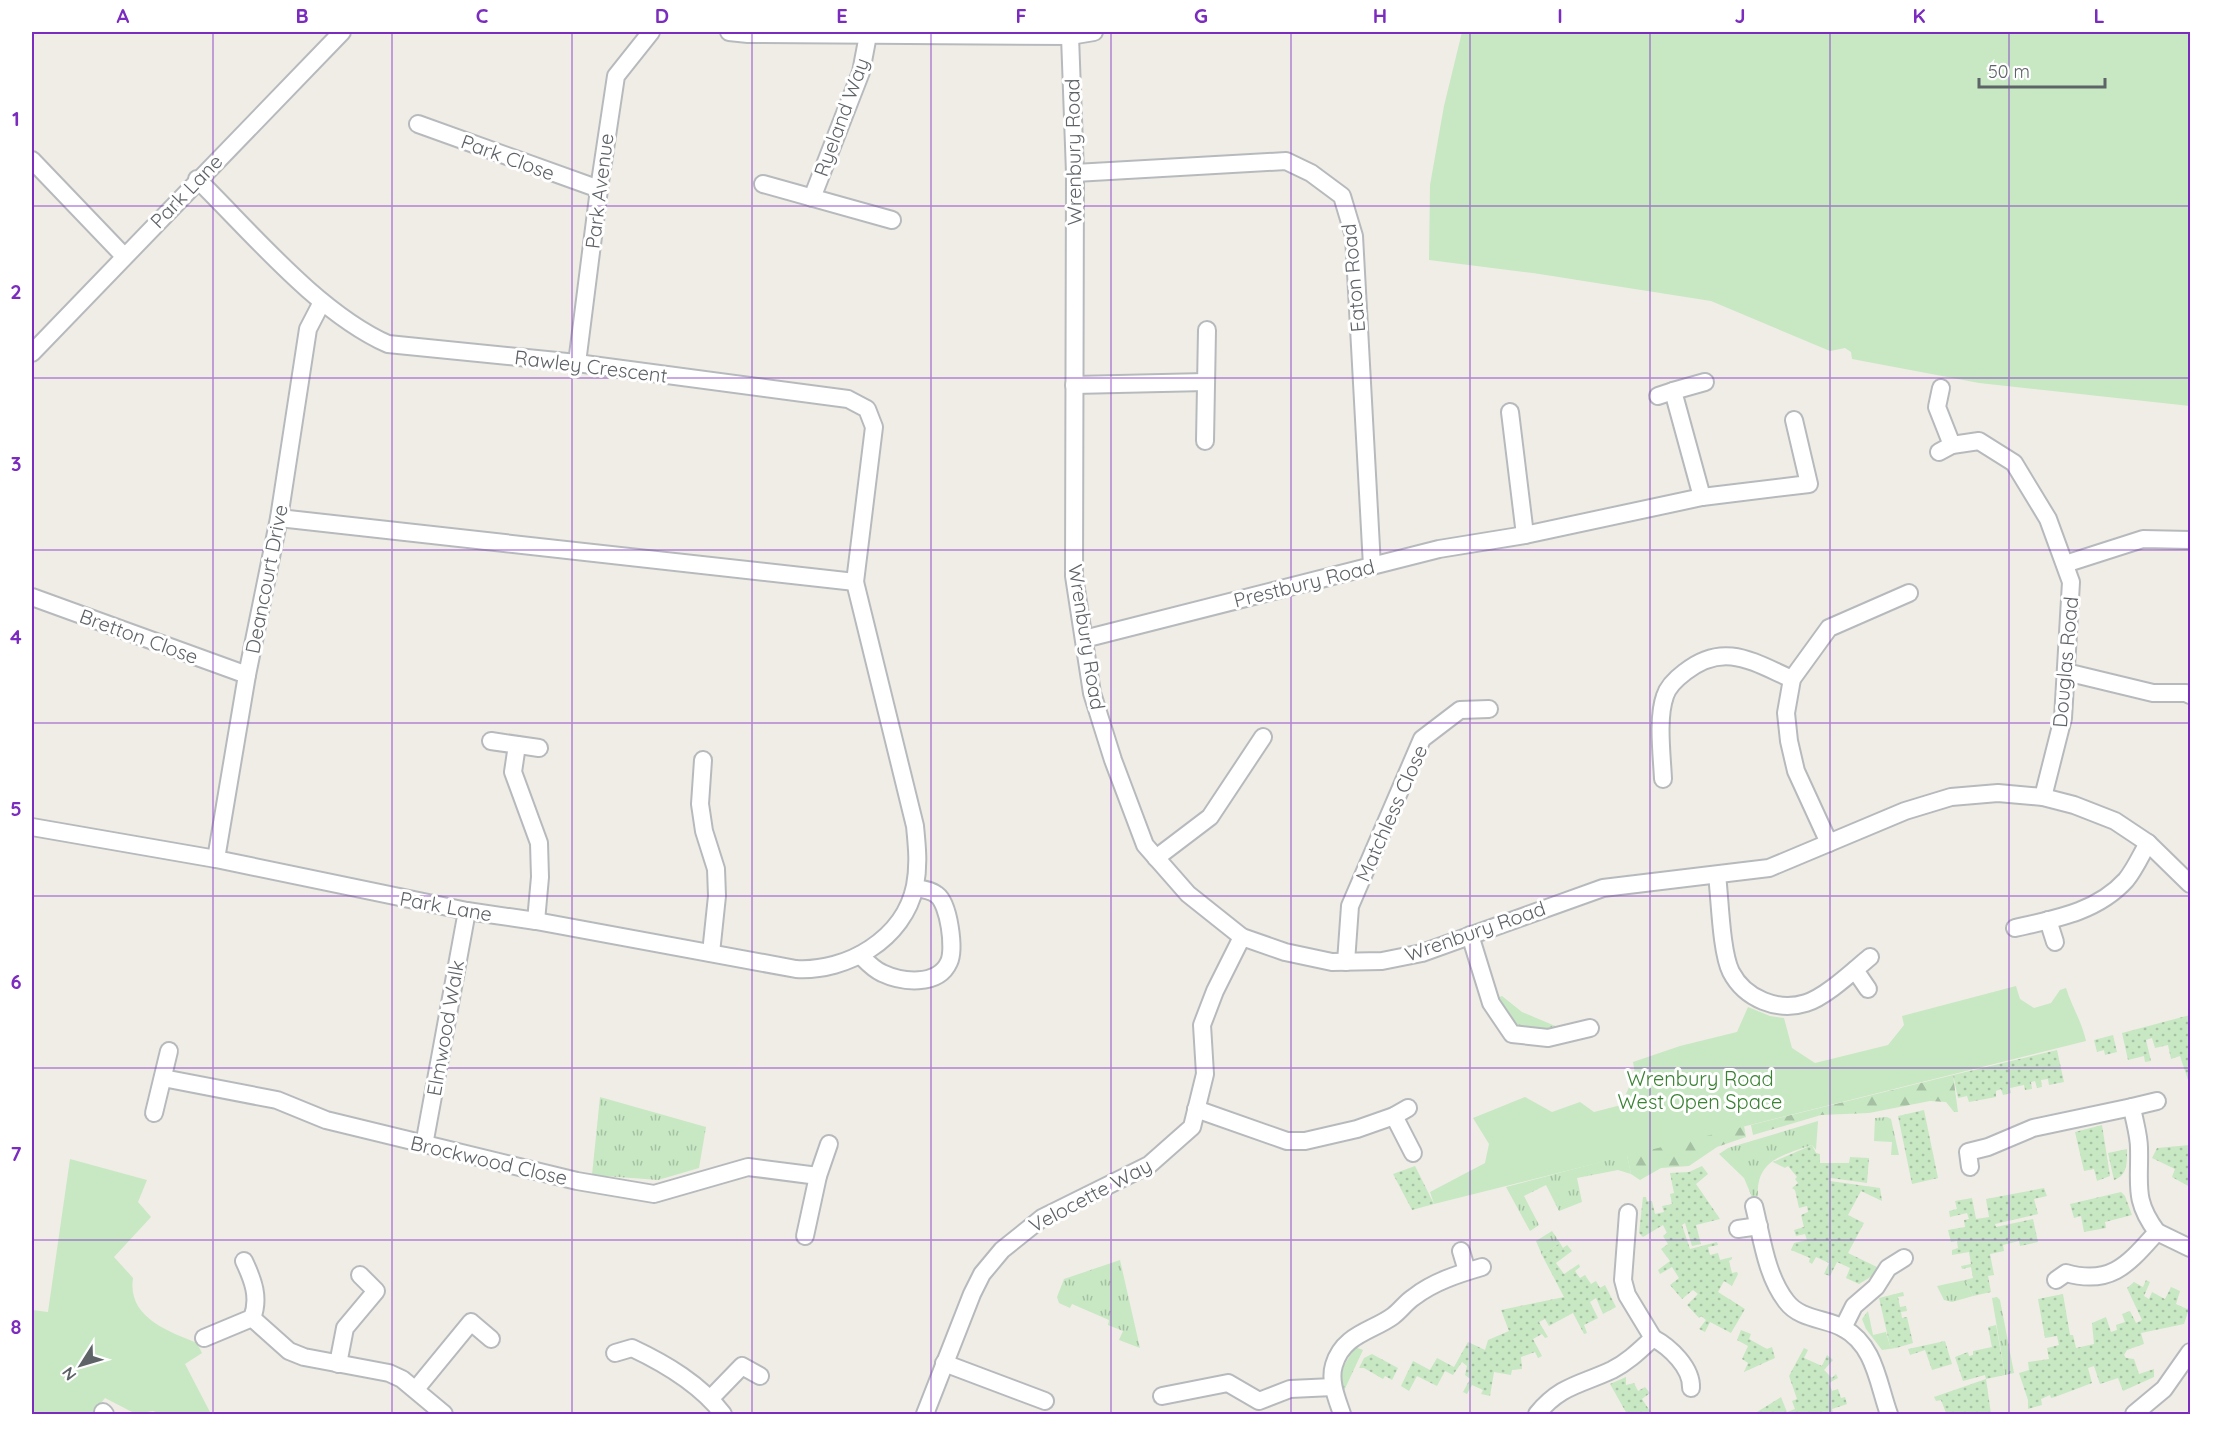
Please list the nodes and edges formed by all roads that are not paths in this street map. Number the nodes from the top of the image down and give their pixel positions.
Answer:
1 (342, 32) edge
2 (651, 32) edge
3 (729, 32) edge
4 (1094, 32) edge
5 (868, 35) junction
6 (1070, 36) junction
7 (418, 124) dead end
8 (32, 160) edge
9 (1075, 173) junction
10 (197, 179) junction
11 (763, 184) dead end
12 (598, 189) junction
13 (812, 198) junction
14 (892, 220) dead end
15 (124, 255) junction
16 (322, 302) junction
17 (1207, 330) dead end
18 (32, 352) edge
19 (577, 363) junction
20 (1206, 382) junction
21 (1706, 382) dead end
22 (1074, 385) junction
23 (1941, 388) dead end
24 (1510, 411) dead end
25 (1794, 420) dead end
26 (1205, 441) dead end
27 (1702, 497) junction
28 (279, 518) junction
29 (1525, 535) junction
30 (2190, 540) edge
31 (2065, 564) junction
32 (1372, 566) junction
33 (855, 582) junction
34 (1909, 593) dead end
35 (32, 597) edge
36 (1084, 639) junction
37 (2066, 672) junction
38 (247, 675) junction
39 (1792, 679) junction
40 (2190, 695) edge
41 (886, 698) joint
42 (1489, 709) dead end
43 (1263, 737) dead end
44 (491, 741) dead end
45 (517, 746) junction
46 (539, 748) dead end
47 (703, 760) dead end
48 (1663, 779) dead end
49 (2043, 797) junction
50 (32, 827) edge
51 (1829, 843) junction
52 (2148, 843) junction
53 (1156, 858) junction
54 (216, 859) junction
55 (1717, 875) junction
56 (2190, 884) edge
57 (915, 888) junction
58 (467, 912) junction
59 (2048, 920) junction
60 (536, 921) junction
61 (2015, 928) dead end
62 (1470, 935) junction
63 (1242, 937) junction
64 (2055, 942) dead end
65 (711, 953) junction
66 (860, 955) junction
67 (1870, 957) dead end
68 (1346, 962) junction
69 (1855, 970) junction
70 (1868, 989) dead end
71 (1590, 1028) dead end
72 (169, 1051) dead end
73 (163, 1078) junction
74 (2157, 1101) dead end
75 (2132, 1107) junction
76 (1196, 1109) junction
77 (154, 1113) dead end
78 (829, 1144) dead end
79 (424, 1145) junction
80 (1413, 1153) dead end
81 (1970, 1167) dead end
82 (818, 1176) junction
83 (1754, 1206) dead end
84 (1628, 1213) dead end
85 (1759, 1226) junction
86 (1738, 1229) dead end
87 (2157, 1232) junction
88 (805, 1236) dead end
89 (2190, 1248) edge
90 (1461, 1251) dead end
91 (1904, 1258) dead end
92 (244, 1262) dead end
93 (2063, 1270) dead end
94 (360, 1275) dead end
95 (252, 1318) junction
96 (1843, 1328) junction
97 (204, 1338) dead end
98 (1653, 1338) junction
99 (491, 1339) dead end
100 (615, 1353) dead end
101 (2190, 1356) edge
102 (944, 1363) junction
103 (338, 1364) junction
104 (760, 1376) dead end
105 (1333, 1387) junction
106 (1691, 1388) dead end
107 (416, 1389) junction
108 (1162, 1396) dead end
109 (711, 1398) junction
110 (1045, 1401) dead end
111 (1259, 1408) edge
112 (444, 1414) edge
113 (723, 1414) edge
114 (924, 1414) edge
115 (1342, 1414) edge
116 (1537, 1414) edge
117 (1889, 1414) edge
118 (2134, 1414) edge

1 - 10 street, Park Lane
2 - 12 street, Park Avenue
3 - 5 street
4 - 6 street
5 - 6 street
5 - 13 street, Ryeland Way
6 - 9 street, Wrenbury Road
7 - 12 street, Park Close
8 - 15 street
9 - 22 street, Wrenbury Road
9 - 32 street, Eaton Road
10 - 15 street, Park Lane
10 - 16 street, Rawley Crescent
11 - 13 street, Ryeland Way
12 - 19 street, Park Avenue
13 - 14 street, Ryeland Way
15 - 18 street, Park Lane
16 - 19 street, Rawley Crescent
16 - 28 street, Deancourt Drive
17 - 20 street
19 - 33 street, Rawley Crescent
20 - 22 street
20 - 26 street
21 - 27 street
22 - 36 street, Wrenbury Road
23 - 31 street, Douglas Road
24 - 29 street
25 - 27 street, Prestbury Road
27 - 29 street, Prestbury Road
28 - 33 street
28 - 38 street, Deancourt Drive
29 - 32 street, Prestbury Road
30 - 31 street
31 - 37 street, Douglas Road
32 - 36 street, Prestbury Road
33 - 41 street, Rawley Crescent
34 - 39 street
35 - 38 street, Bretton Close
36 - 53 street, Wrenbury Road
37 - 40 street
37 - 49 street, Douglas Road
38 - 54 street, Deancourt Drive
39 - 48 street
39 - 51 street
41 - 57 street, Park Lane
42 - 68 street, Matchless Close
43 - 53 street
44 - 45 street
45 - 46 street
45 - 60 street
47 - 65 street
49 - 51 street, Wrenbury Road
49 - 52 street, Wrenbury Road
50 - 54 street, Park Lane
51 - 55 street, Wrenbury Road
52 - 56 street, Wrenbury Road
52 - 59 street
53 - 63 street, Wrenbury Road
54 - 58 street, Park Lane
55 - 62 street, Wrenbury Road
55 - 69 street
57 - 66 street, Park Lane
57 - 66 street
58 - 60 street, Park Lane
58 - 79 street, Elmwood Walk
59 - 61 street
59 - 64 street
60 - 65 street, Park Lane
62 - 68 street, Wrenbury Road
62 - 71 street
63 - 68 street, Wrenbury Road
63 - 76 street, Velocette Way
65 - 66 street, Park Lane
67 - 69 street
69 - 70 street
72 - 73 street
73 - 77 street
73 - 79 street, Brockwood Close
74 - 75 street
75 - 81 street
75 - 87 street
76 - 80 street
76 - 102 street, Velocette Way
78 - 82 street
79 - 82 street, Brockwood Close
82 - 88 street
83 - 85 street
84 - 98 street
85 - 86 street
85 - 96 street
87 - 89 street
87 - 93 street
90 - 105 street
91 - 96 street
92 - 95 street
94 - 103 street
95 - 97 street
95 - 103 street
96 - 117 street
98 - 106 street
98 - 116 street
99 - 107 street
100 - 109 street
101 - 118 street
102 - 110 street
102 - 114 street, Velocette Way
103 - 107 street
104 - 109 street
105 - 111 street
105 - 115 street
107 - 112 street
108 - 111 street
109 - 113 street

